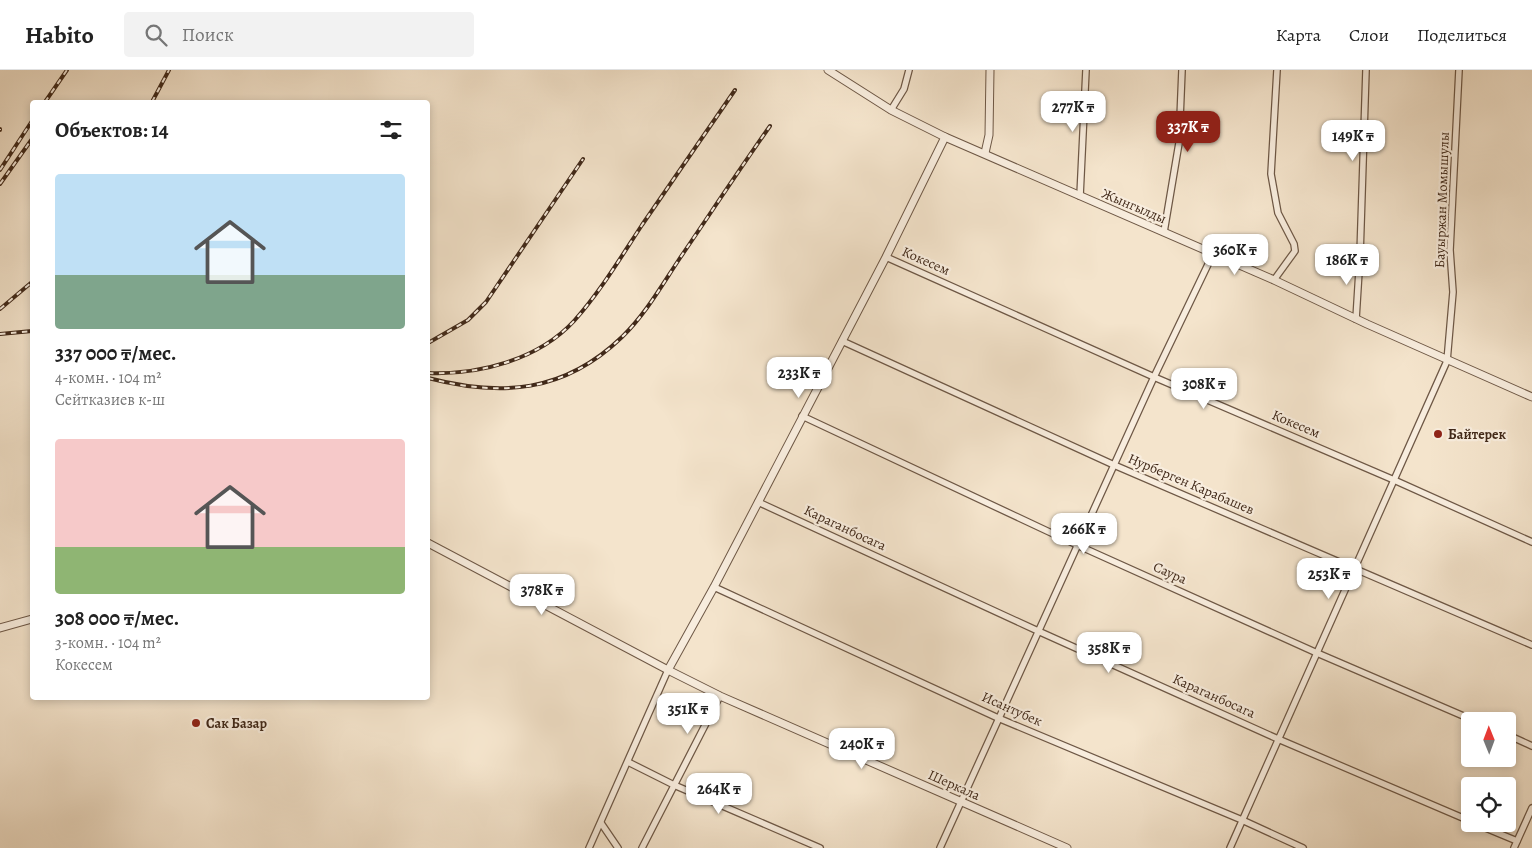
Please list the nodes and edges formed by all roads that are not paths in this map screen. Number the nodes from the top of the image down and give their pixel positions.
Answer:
1 (828, 70) edge
2 (909, 70) edge
3 (990, 70) edge
4 (1086, 70) edge
5 (1182, 70) edge
6 (1277, 70) edge
7 (1366, 70) edge
8 (1459, 70) edge
9 (891, 110) junction
10 (946, 137) junction
11 (985, 153) junction
12 (1080, 196) junction
13 (1164, 232) junction
14 (1213, 254) junction
15 (886, 257) junction
16 (1274, 280) junction
17 (1356, 319) junction
18 (842, 341) junction
19 (1447, 360) junction
20 (1154, 377) junction
21 (1532, 395) edge
22 (802, 416) junction
23 (1114, 465) junction
24 (1394, 480) junction
25 (758, 502) junction
26 (1532, 542) edge
27 (430, 544) edge
28 (1077, 545) junction
29 (1355, 568) junction
30 (714, 587) junction
31 (30, 620) edge
32 (0, 628) edge
33 (1038, 631) junction
34 (1532, 645) edge
35 (1317, 653) junction
36 (668, 670) junction
37 (720, 696) junction
38 (1461, 715) edge
39 (998, 718) junction
40 (1516, 739) edge
41 (1278, 740) junction
42 (1532, 746) edge
43 (628, 762) junction
44 (674, 784) junction
45 (960, 801) junction
46 (1532, 808) edge
47 (1461, 817) edge
48 (1242, 820) junction
49 (600, 823) junction
50 (1495, 832) edge
51 (1516, 841) junction
52 (590, 848) edge
53 (618, 848) edge
54 (642, 848) edge
55 (820, 848) edge
56 (940, 848) edge
57 (1067, 848) edge
58 (1230, 848) edge
59 (1302, 848) edge
60 (1514, 848) edge

1 - 9 street, Жынгылды
2 - 9 street
3 - 11 street
4 - 12 street
5 - 13 street
6 - 16 street
7 - 17 street
8 - 19 street, Бауыржан Момышулы
9 - 10 street, Жынгылды
10 - 11 street, Жынгылды
10 - 15 street
11 - 12 street, Жынгылды
12 - 13 street, Жынгылды
13 - 14 street, Жынгылды
14 - 16 street, Жынгылды
14 - 20 street
15 - 18 street
15 - 20 street, Кокесем
16 - 17 street, Жынгылды
17 - 19 street, Жынгылды
18 - 22 street
18 - 23 street, Нурберген Карабашев
19 - 21 street, Жынгылды
19 - 24 street, Бауыржан Момышулы
20 - 23 street
20 - 24 street, Кокесем
22 - 25 street
22 - 28 street, Саура
23 - 28 street
23 - 29 street, Нурберген Карабашев
24 - 26 street, Кокесем
24 - 29 street, Бауыржан Момышулы
25 - 30 street
25 - 33 street, Караганбосага
27 - 36 street, Шеркала
28 - 33 street
28 - 35 street, Саура
29 - 34 street, Нурберген Карабашев
29 - 35 street, Бауыржан Момышулы
30 - 36 street
30 - 39 street, Исантубек
31 - 32 street
33 - 39 street
33 - 41 street, Караганбосага
35 - 38 street, Саура
35 - 41 street, Бауыржан Момышулы
36 - 37 street, Шеркала
36 - 43 street
37 - 44 street
37 - 45 street, Шеркала
39 - 45 street
39 - 48 street, Исантубек
40 - 42 street
41 - 47 street, Караганбосага
41 - 48 street, Бауыржан Момышулы
43 - 44 street
43 - 49 street
44 - 54 street
44 - 55 street
45 - 56 street
45 - 57 street, Шеркала
46 - 51 street
48 - 58 street, Бауыржан Момышулы
48 - 59 street, Исантубек
49 - 52 street
49 - 53 street
50 - 51 street
51 - 60 street

